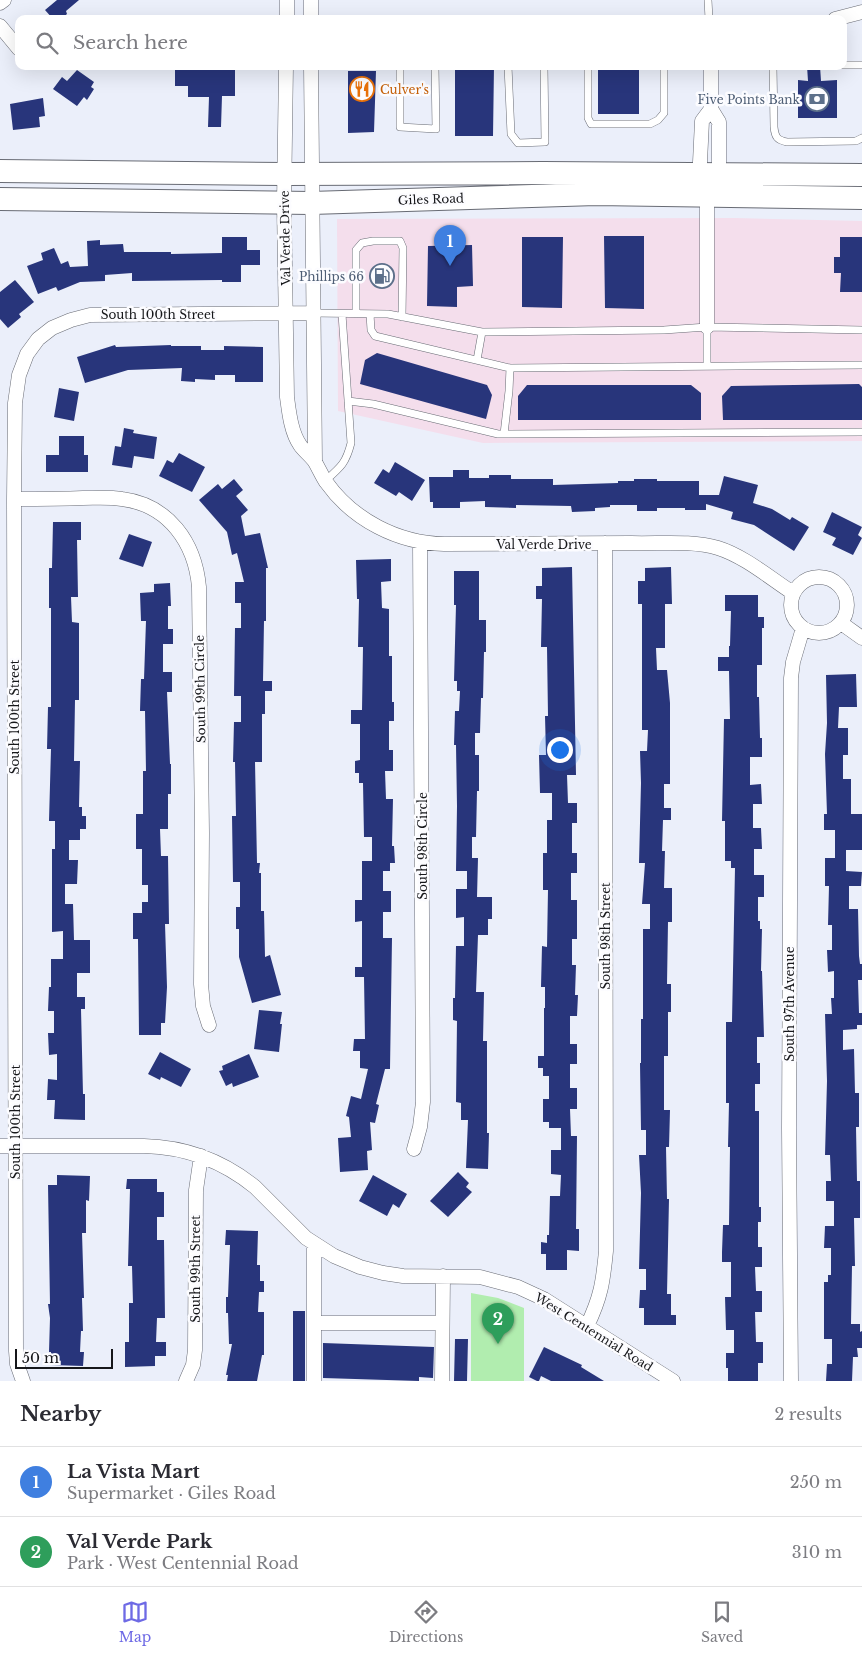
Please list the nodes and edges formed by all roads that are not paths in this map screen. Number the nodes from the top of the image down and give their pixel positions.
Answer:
1 (4, 0) edge
2 (287, 0) edge
3 (311, 0) edge
4 (708, 0) edge
5 (0, 4) edge
6 (862, 12) edge
7 (287, 15) edge
8 (311, 15) edge
9 (708, 15) edge
10 (847, 16) edge
11 (0, 26) edge
12 (15, 44) edge
13 (847, 65) edge
14 (862, 65) edge
15 (286, 70) edge
16 (311, 70) edge
17 (400, 70) edge
18 (435, 70) edge
19 (508, 70) edge
20 (544, 70) edge
21 (588, 70) edge
22 (664, 70) edge
23 (711, 70) edge
24 (773, 70) edge
25 (711, 109) junction
26 (862, 138) edge
27 (0, 171) edge
28 (284, 174) junction
29 (311, 174) junction
30 (709, 174) junction
31 (862, 175) edge
32 (707, 196) junction
33 (862, 198) edge
34 (0, 199) edge
35 (284, 203) junction
36 (312, 203) junction
37 (313, 313) junction
38 (286, 314) junction
39 (342, 314) junction
40 (356, 314) junction
41 (370, 314) junction
42 (402, 317) junction
43 (707, 327) junction
44 (862, 330) edge
45 (482, 332) junction
46 (476, 360) junction
47 (862, 365) edge
48 (707, 366) junction
49 (510, 368) junction
50 (348, 401) junction
51 (862, 432) edge
52 (504, 434) junction
53 (315, 462) junction
54 (325, 481) junction
55 (14, 498) junction
56 (420, 542) junction
57 (605, 543) junction
58 (793, 593) junction
59 (841, 623) junction
60 (803, 628) junction
61 (862, 638) edge
62 (209, 1025) dead end
63 (0, 1146) edge
64 (15, 1146) junction
65 (414, 1149) dead end
66 (202, 1156) junction
67 (314, 1244) junction
68 (443, 1276) junction
69 (314, 1323) junction
70 (442, 1323) junction
71 (587, 1326) junction
72 (23, 1381) edge
73 (186, 1381) edge
74 (314, 1381) edge
75 (442, 1381) edge
76 (673, 1381) edge
77 (791, 1381) edge

1 - 5 street
2 - 7 street
3 - 8 street
4 - 9 lane
6 - 10 street
11 - 12 street
13 - 14 lane
15 - 28 street, Val Verde Drive
16 - 29 street, Val Verde Drive
17 - 18 lane
19 - 20 lane
21 - 22 lane
23 - 25 street
24 - 26 lane
25 - 30 street
25 - 30 street
27 - 28 main road, Giles Road
28 - 29 main road, Giles Road
28 - 35 street, Val Verde Drive
29 - 30 main road, Giles Road
29 - 36 street, Val Verde Drive
30 - 31 main road, Giles Road
30 - 32 street
32 - 33 main road, Giles Road
32 - 36 main road, Giles Road
32 - 43 street
34 - 35 main road, Giles Road
35 - 36 main road, Giles Road
35 - 38 street, Val Verde Drive
36 - 37 street, Val Verde Drive
37 - 38 street, South 100th Street
37 - 39 lane
37 - 53 street, Val Verde Drive
38 - 53 street, Val Verde Drive
38 - 55 street, South 100th Street
39 - 40 lane
39 - 50 lane
40 - 41 lane
40 - 42 lane
41 - 42 lane
41 - 46 lane
42 - 45 lane
43 - 44 lane
43 - 45 lane
43 - 48 lane
45 - 46 lane
46 - 49 lane
47 - 48 lane
48 - 49 lane
49 - 52 lane
50 - 52 lane
50 - 54 lane
51 - 52 lane
53 - 54 street, Val Verde Drive
54 - 56 street, Val Verde Drive
55 - 62 street, South 99th Circle
55 - 64 street, South 100th Street
56 - 57 street, Val Verde Drive
56 - 65 street, South 98th Circle
57 - 58 street, Val Verde Drive
57 - 71 street, South 98th Street
58 - 59 street
58 - 60 street
59 - 60 street
59 - 61 street
60 - 77 street, South 97th Avenue
63 - 64 street, West Centennial Road
64 - 66 street, West Centennial Road
64 - 72 street, South 100th Street
66 - 67 street, West Centennial Road
66 - 73 street, South 99th Street
67 - 68 street, West Centennial Road
67 - 69 street
68 - 70 street
68 - 71 street, West Centennial Road
69 - 70 street
69 - 74 street
70 - 75 street
71 - 76 street, West Centennial Road

